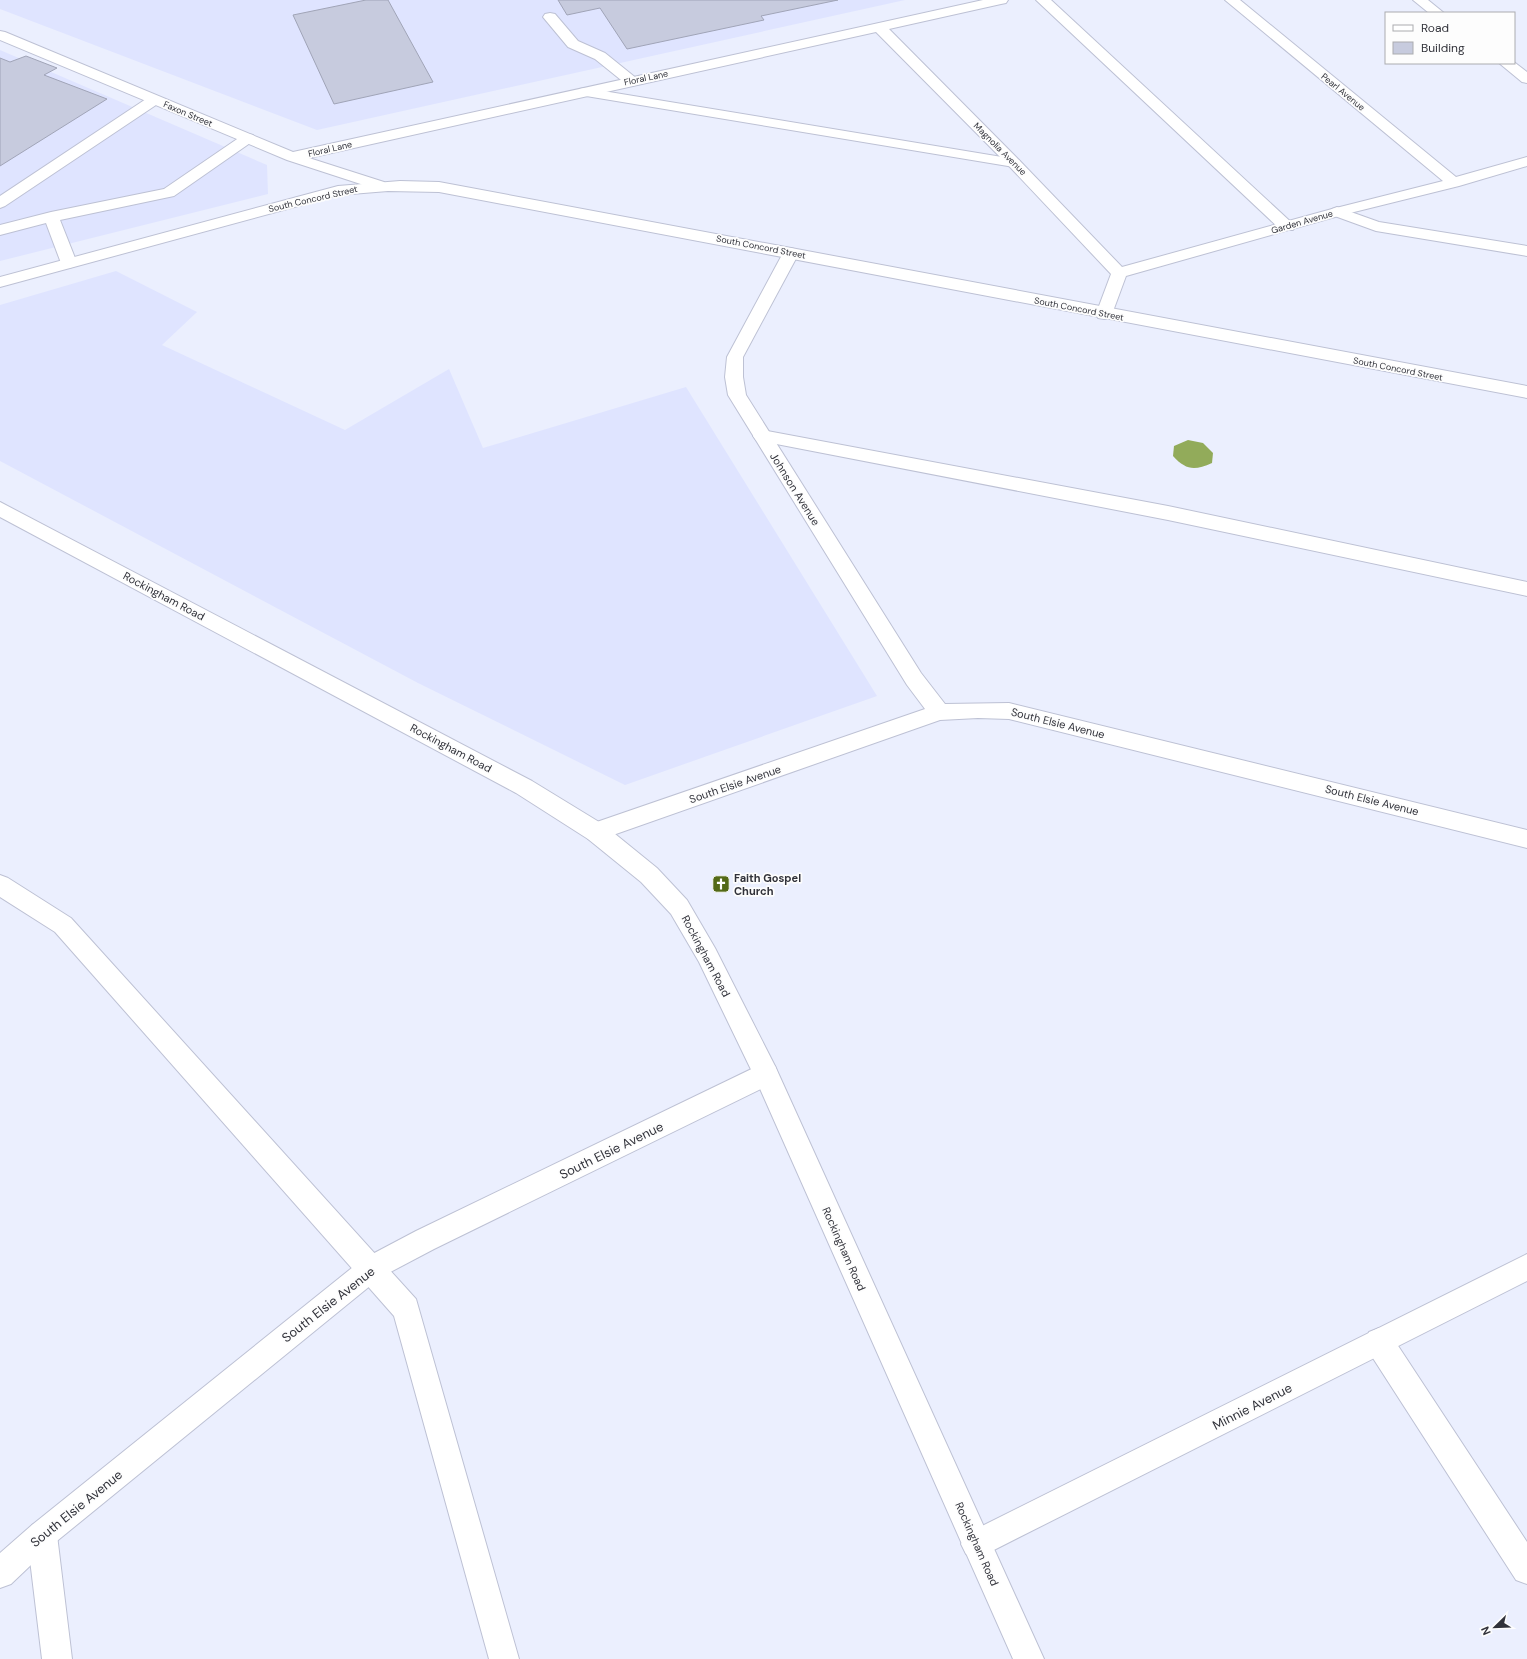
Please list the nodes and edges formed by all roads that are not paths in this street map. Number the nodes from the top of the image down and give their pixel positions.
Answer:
1 (1001, 0) edge
2 (1044, 0) edge
3 (1232, 0) edge
4 (1420, 0) edge
5 (1436, 12) edge
6 (550, 17) dead end
7 (879, 27) junction
8 (0, 35) edge
9 (1507, 64) edge
10 (1527, 78) edge
11 (631, 81) junction
12 (584, 92) junction
13 (154, 100) junction
14 (248, 138) junction
15 (292, 157) junction
16 (1527, 161) edge
17 (1014, 163) junction
18 (1454, 183) junction
19 (379, 185) junction
20 (0, 203) edge
21 (1338, 212) junction
22 (51, 217) junction
23 (1287, 227) junction
24 (0, 230) edge
25 (1527, 251) edge
26 (791, 253) junction
27 (69, 263) junction
28 (1119, 273) junction
29 (0, 282) edge
30 (1104, 314) junction
31 (1527, 392) edge
32 (762, 436) junction
33 (0, 509) edge
34 (1527, 589) edge
35 (940, 712) junction
36 (596, 832) junction
37 (1527, 839) edge
38 (0, 885) edge
39 (766, 1074) junction
40 (1527, 1267) edge
41 (372, 1268) junction
42 (1379, 1342) junction
43 (42, 1535) junction
44 (976, 1544) junction
45 (1527, 1569) edge
46 (0, 1573) edge
47 (57, 1659) edge
48 (504, 1659) edge
49 (1029, 1659) edge

1 - 7 street, Floral Lane
2 - 23 street
3 - 18 street, Pearl Avenue
4 - 5 street
6 - 11 street
7 - 11 street, Floral Lane
7 - 17 street, Magnolia Avenue
8 - 13 street, Faxon Street
9 - 10 street
11 - 12 street, Floral Lane
12 - 15 street, Floral Lane
12 - 17 street
13 - 14 street, Faxon Street
13 - 20 street
14 - 15 street, Faxon Street
14 - 22 street
15 - 19 street, Faxon Street
16 - 18 street, Garden Avenue
17 - 28 street, Magnolia Avenue
18 - 21 street, Garden Avenue
19 - 26 street, South Concord Street
19 - 27 street, South Concord Street
21 - 23 street, Garden Avenue
21 - 25 street
22 - 24 street
22 - 27 street
23 - 28 street, Garden Avenue
26 - 30 street, South Concord Street
26 - 32 street, Johnson Avenue
27 - 29 street, South Concord Street
28 - 30 street
30 - 31 street, South Concord Street
32 - 34 street
32 - 35 street, Johnson Avenue
33 - 36 street, Rockingham Road
35 - 36 street, South Elsie Avenue
35 - 37 street, South Elsie Avenue
36 - 39 street, Rockingham Road
38 - 41 street
39 - 41 street, South Elsie Avenue
39 - 44 street, Rockingham Road
40 - 42 street, Minnie Avenue
41 - 43 street, South Elsie Avenue
41 - 48 street
42 - 44 street, Minnie Avenue
42 - 45 street
43 - 46 street, South Elsie Avenue
43 - 47 street
44 - 49 street, Rockingham Road

